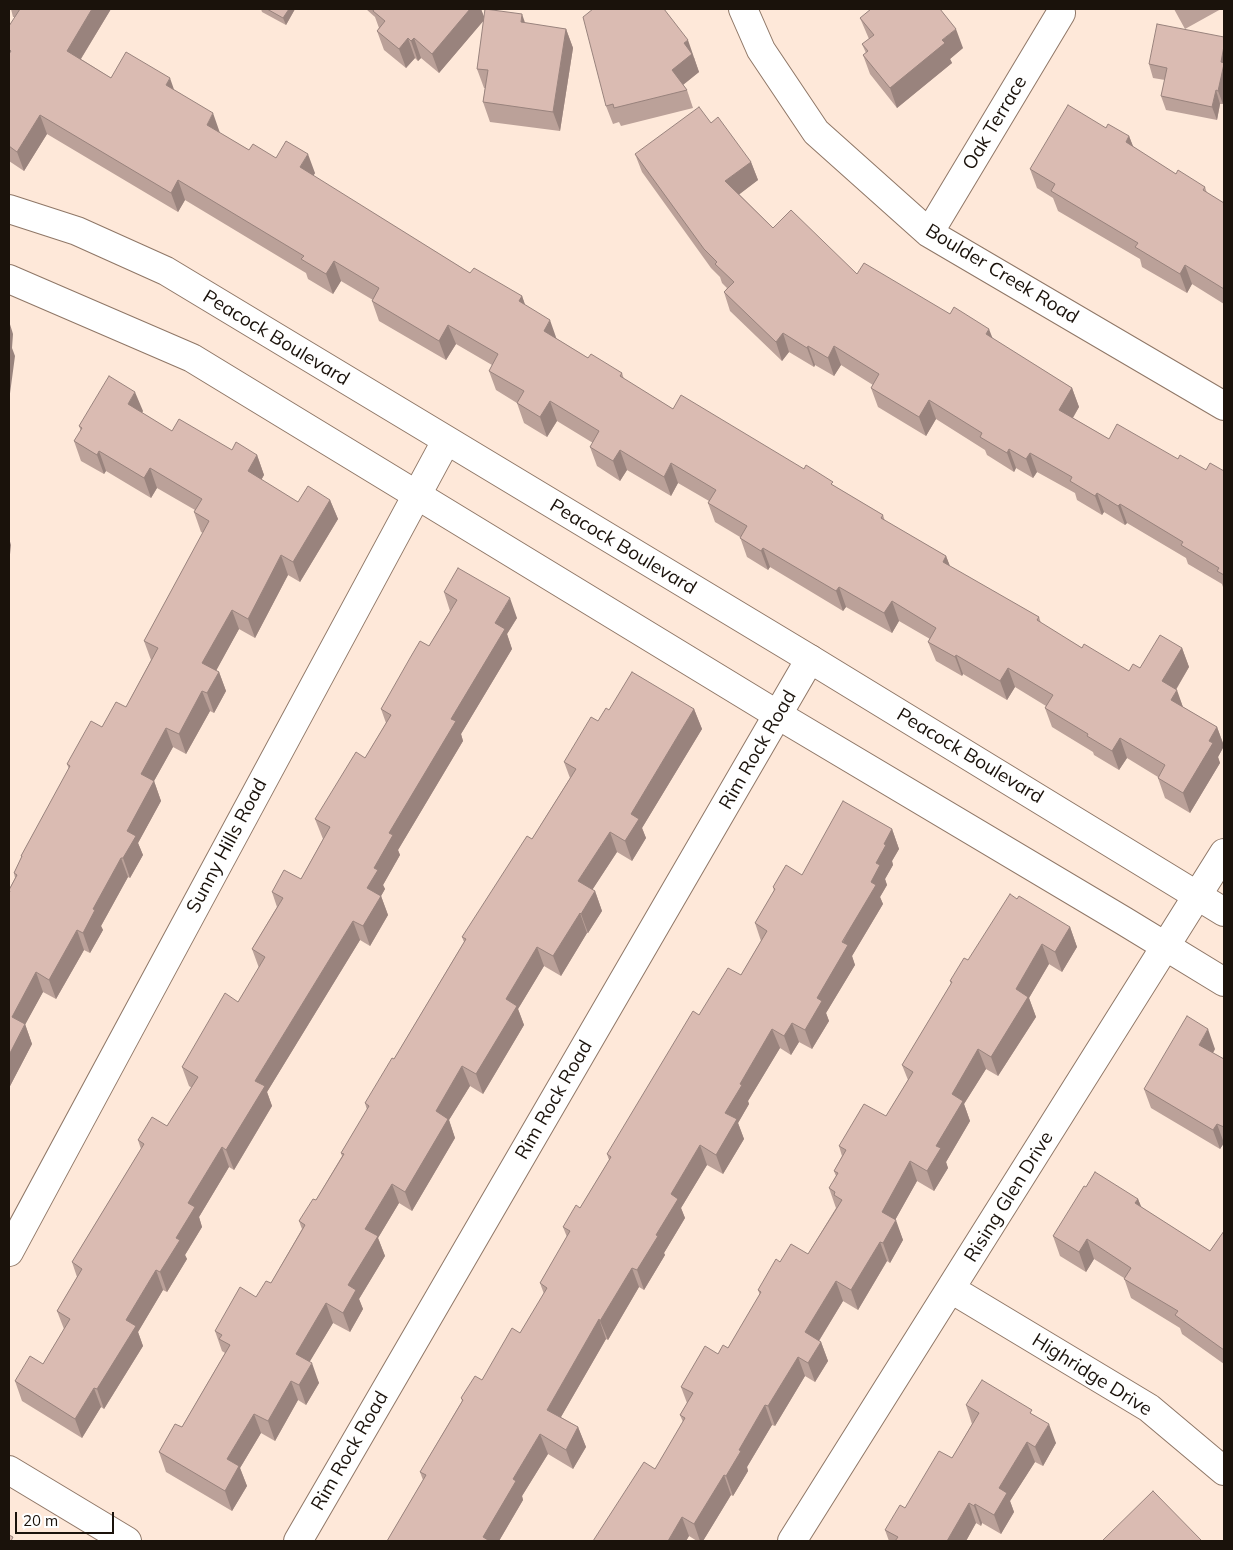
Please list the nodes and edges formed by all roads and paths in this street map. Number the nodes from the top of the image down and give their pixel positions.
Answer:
1 (743, 9) edge
2 (1061, 13) dead end
3 (9, 209) edge
4 (929, 233) junction
5 (9, 279) edge
6 (1224, 406) edge
7 (446, 441) junction
8 (417, 495) junction
9 (810, 660) junction
10 (778, 715) junction
11 (1224, 853) edge
12 (1198, 895) junction
13 (1224, 912) edge
14 (1166, 946) junction
15 (1224, 982) edge
16 (9, 1252) edge
17 (951, 1289) junction
18 (9, 1470) edge
19 (1224, 1471) edge
20 (127, 1541) edge
21 (298, 1541) edge
22 (792, 1541) edge

1 - 4 street, Boulder Creek Road
2 - 4 street, Oak Terrace
3 - 7 street, Peacock Boulevard
4 - 6 street, Boulder Creek Road
5 - 8 street
7 - 8 street, Sunny Hills Road
7 - 9 street, Peacock Boulevard
8 - 10 street
8 - 16 street, Sunny Hills Road
9 - 10 street, Rim Rock Road
9 - 12 street, Peacock Boulevard
10 - 14 street
10 - 21 street, Rim Rock Road
11 - 12 street, Rising Glen Drive
12 - 13 street, Peacock Boulevard
12 - 14 street, Rising Glen Drive
14 - 15 street
14 - 17 street, Rising Glen Drive
17 - 19 street, Highridge Drive
17 - 22 street, Rising Glen Drive
18 - 20 street

